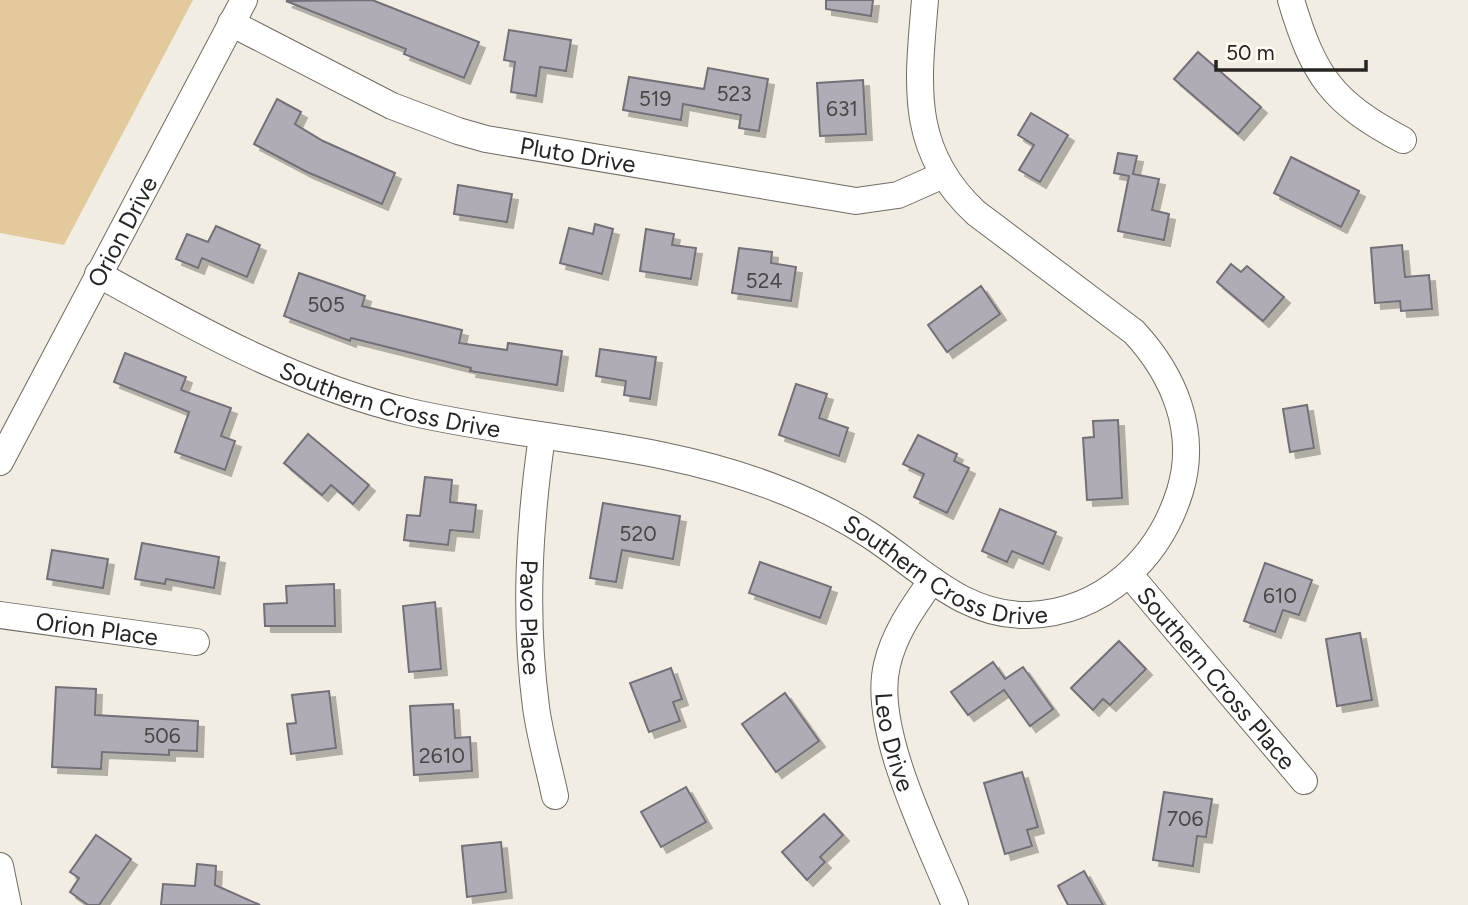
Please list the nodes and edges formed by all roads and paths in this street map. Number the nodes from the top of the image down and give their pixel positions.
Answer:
1 (244, 0) edge
2 (925, 0) edge
3 (1291, 0) edge
4 (231, 23) junction
5 (1403, 140) dead end
6 (943, 175) junction
7 (98, 274) junction
8 (542, 436) junction
9 (0, 462) edge
10 (1129, 574) junction
11 (932, 580) junction
12 (0, 615) edge
13 (196, 642) dead end
14 (1304, 781) dead end
15 (555, 796) dead end
16 (0, 866) edge
17 (8, 905) edge
18 (955, 905) edge

1 - 4 street, Orion Drive
2 - 6 street, Southern Cross Drive
3 - 5 street
4 - 6 street, Pluto Drive
4 - 7 street, Orion Drive
6 - 10 street, Southern Cross Drive
7 - 8 street, Southern Cross Drive
7 - 9 street, Orion Drive
8 - 11 street, Southern Cross Drive
8 - 15 street, Pavo Place
10 - 11 street, Southern Cross Drive
10 - 14 street, Southern Cross Place
11 - 18 street, Leo Drive
12 - 13 street, Orion Place
16 - 17 street

